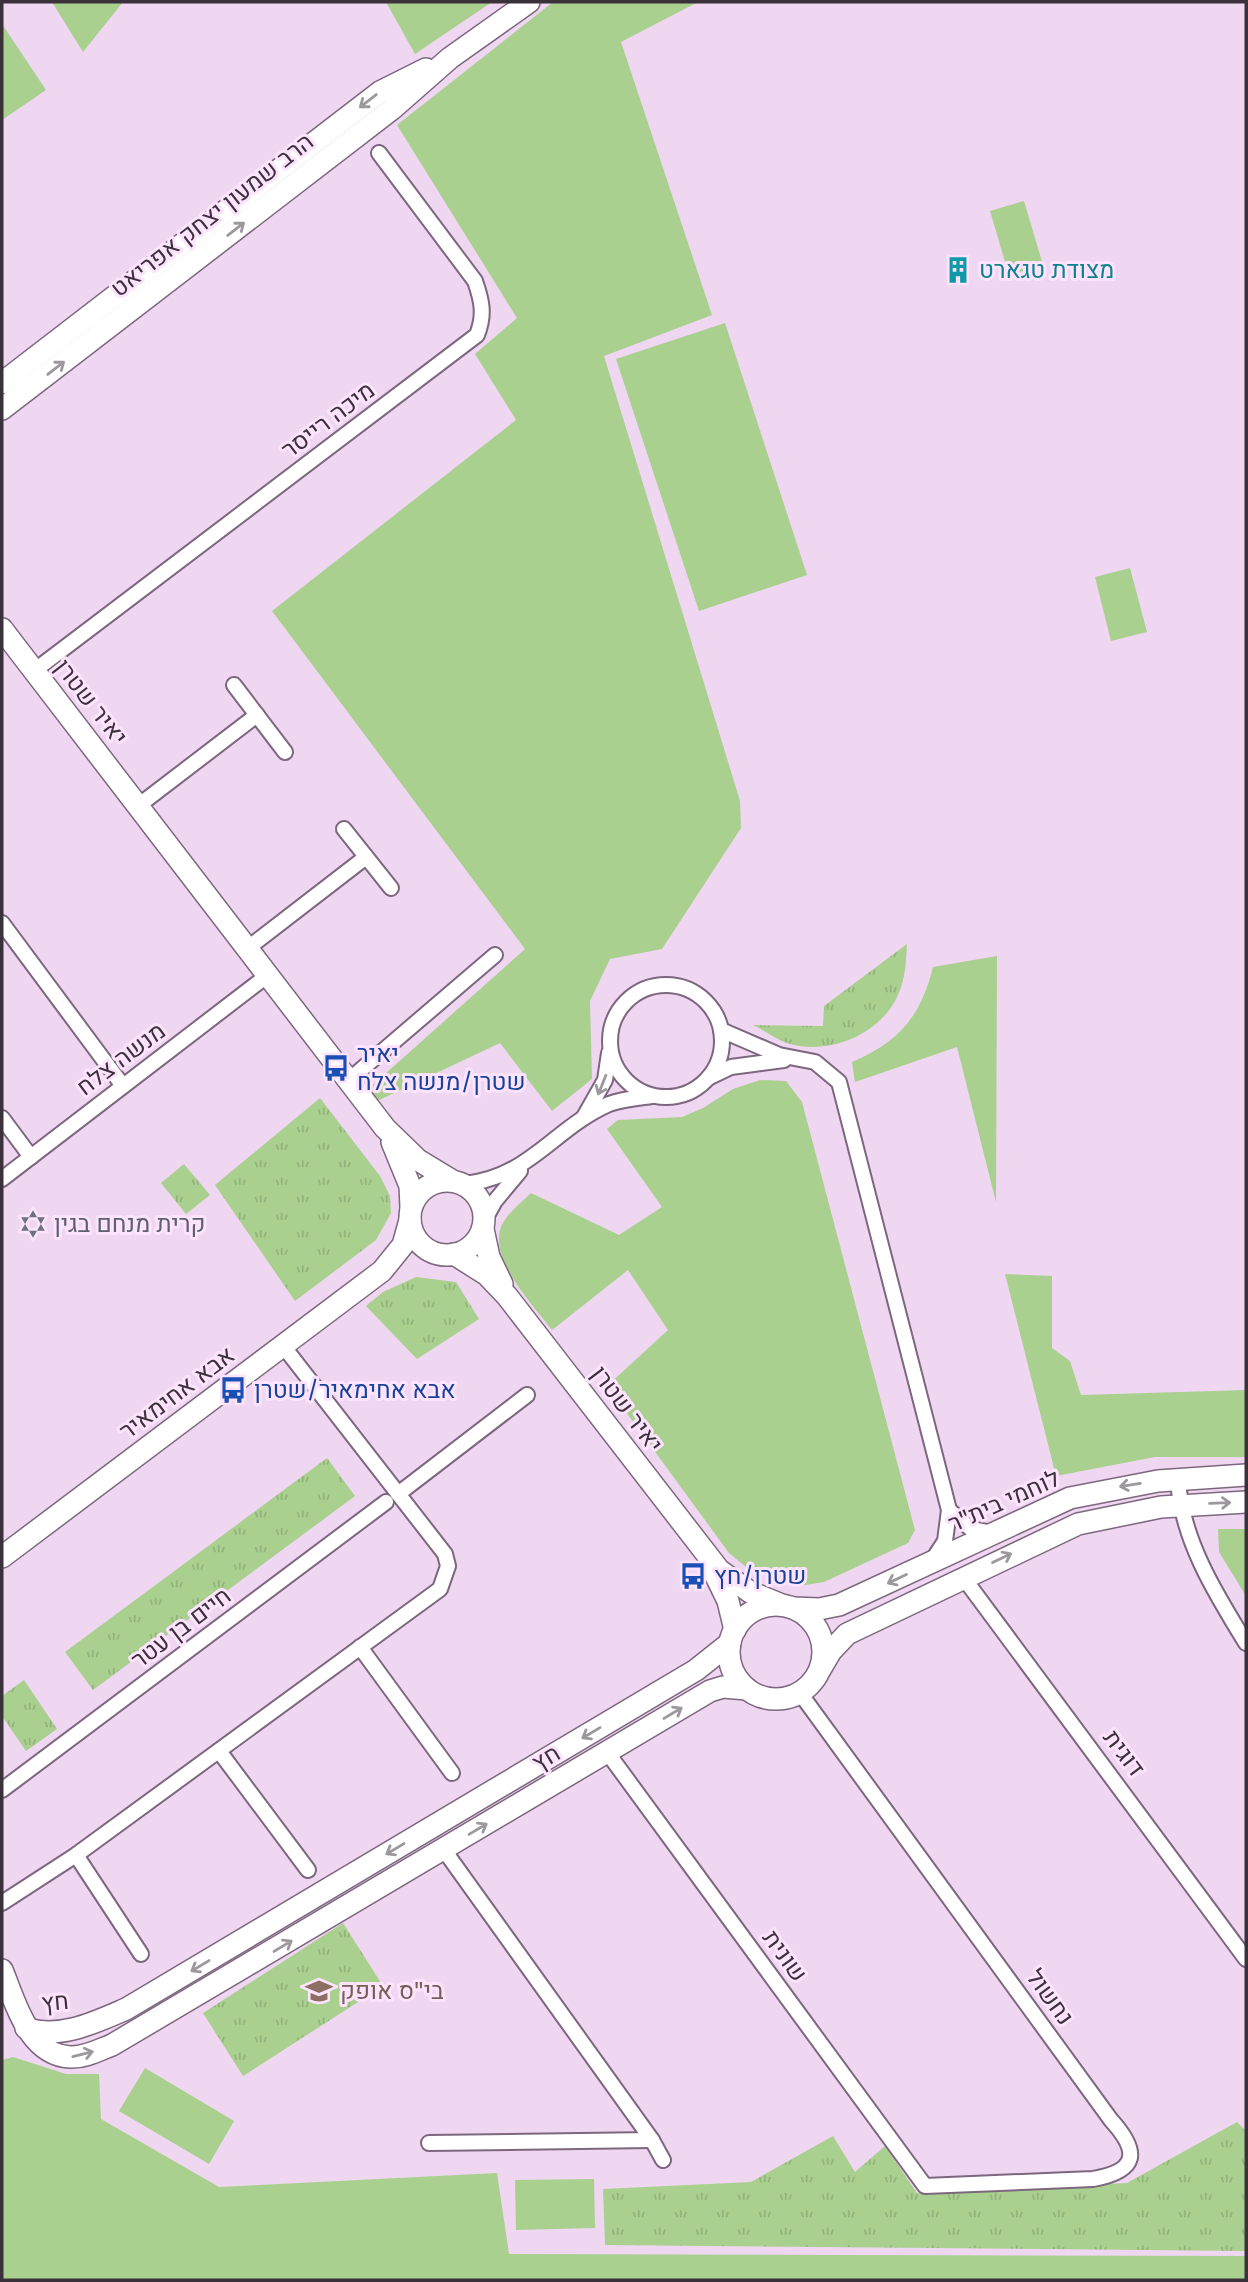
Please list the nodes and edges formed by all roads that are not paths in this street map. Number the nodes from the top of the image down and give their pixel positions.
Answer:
1 (529, 2) edge
2 (450, 58) junction
3 (379, 153) dead end
4 (2, 383) edge
5 (2, 409) edge
6 (2, 629) edge
7 (34, 671) junction
8 (234, 685) dead end
9 (257, 715) junction
10 (285, 752) dead end
11 (138, 806) junction
12 (344, 829) dead end
13 (366, 858) junction
14 (391, 888) dead end
15 (2, 923) edge
16 (248, 948) junction
17 (495, 954) dead end
18 (268, 975) junction
19 (721, 1030) junction
20 (610, 1047) junction
21 (797, 1059) junction
22 (708, 1078) junction
23 (349, 1080) junction
24 (123, 1086) junction
25 (653, 1096) junction
26 (2, 1118) edge
27 (583, 1119) junction
28 (385, 1128) junction
29 (31, 1157) junction
30 (527, 1163) junction
31 (2, 1179) edge
32 (458, 1182) junction
33 (411, 1214) junction
34 (484, 1225) junction
35 (446, 1254) junction
36 (382, 1271) junction
37 (507, 1296) junction
38 (284, 1347) junction
39 (527, 1395) dead end
40 (1246, 1475) edge
41 (1178, 1479) junction
42 (392, 1498) junction
43 (1246, 1502) edge
44 (1179, 1506) junction
45 (950, 1510) junction
46 (993, 1532) junction
47 (704, 1554) junction
48 (2, 1557) edge
49 (929, 1564) junction
50 (963, 1577) junction
51 (788, 1606) junction
52 (732, 1636) junction
53 (1246, 1643) edge
54 (360, 1647) junction
55 (821, 1668) junction
56 (747, 1689) junction
57 (800, 1693) junction
58 (219, 1751) junction
59 (607, 1752) junction
60 (452, 1773) dead end
61 (2, 1790) edge
62 (444, 1850) junction
63 (76, 1855) junction
64 (308, 1870) dead end
65 (2, 1903) edge
66 (141, 1954) dead end
67 (1246, 1959) edge
68 (2, 1970) edge
69 (26, 2028) junction
70 (652, 2140) junction
71 (429, 2143) dead end
72 (663, 2160) dead end
73 (926, 2186) joint

1 - 2 street, הרב שמעון יצחק אפריאט
2 -> 4 street, הרב שמעון יצחק אפריאט
5 -> 2 street, הרב שמעון יצחק אפריאט
3 - 7 street, מיכה רייסר
6 - 7 street, יאיר שטרן
7 - 11 street, יאיר שטרן
8 - 9 street
9 - 10 street
9 - 11 street
11 - 16 street, יאיר שטרן
12 - 13 street
13 - 14 street
13 - 16 street
15 - 24 street
16 - 18 street, יאיר שטרן
17 - 23 street
18 - 23 street, יאיר שטרן
18 - 24 street, מנשה צלח
19 - 20 street
19 - 21 street
19 - 22 street
20 - 25 street
20 -> 27 street
21 - 22 street
21 - 45 street
22 - 25 street
23 - 28 street, יאיר שטרן
24 - 29 street, מנשה צלח
25 - 27 street
26 - 29 street
27 - 30 street
28 - 32 street, יאיר שטרן
28 - 33 street, יאיר שטרן
29 - 31 street, מנשה צלח
30 - 32 street
30 - 34 street
32 - 33 street
32 - 34 street
33 - 35 street
33 - 36 street, אבא אחימאיר
34 - 35 street
34 - 37 street, יאיר שטרן
35 - 36 street, אבא אחימאיר
35 - 37 street, יאיר שטרן
36 - 38 street, אבא אחימאיר
37 - 47 street, יאיר שטרן
38 - 42 street
38 - 48 street, אבא אחימאיר
39 - 42 street, חיים בן עטר
40 - 41 street, לוחמי בית"ר
41 - 44 street
41 -> 46 street, לוחמי בית"ר
42 - 54 street
42 - 61 street, חיים בן עטר
44 -> 43 street, לוחמי בית"ר
50 -> 44 street, לוחמי בית"ר
44 - 53 street
45 - 46 street
45 - 49 street
46 - 49 street, לוחמי בית"ר
47 - 51 street, יאיר שטרן
47 - 52 street, יאיר שטרן
49 -> 51 street, לוחמי בית"ר
50 - 55 street, לוחמי בית"ר
50 - 67 street, דוגית
51 - 52 street
51 - 55 street
52 - 56 street
52 -> 69 street, חץ
54 - 58 street
54 - 60 street
55 - 57 street
56 - 57 street
59 -> 56 street, חץ
57 - 73 street, נחשול
58 - 63 street
58 - 64 street
62 -> 59 street, חץ
59 - 73 street, שונית
69 -> 62 street, חץ
62 - 70 street
63 - 65 street
63 - 66 street
68 - 69 street
70 - 71 street
70 - 72 street

